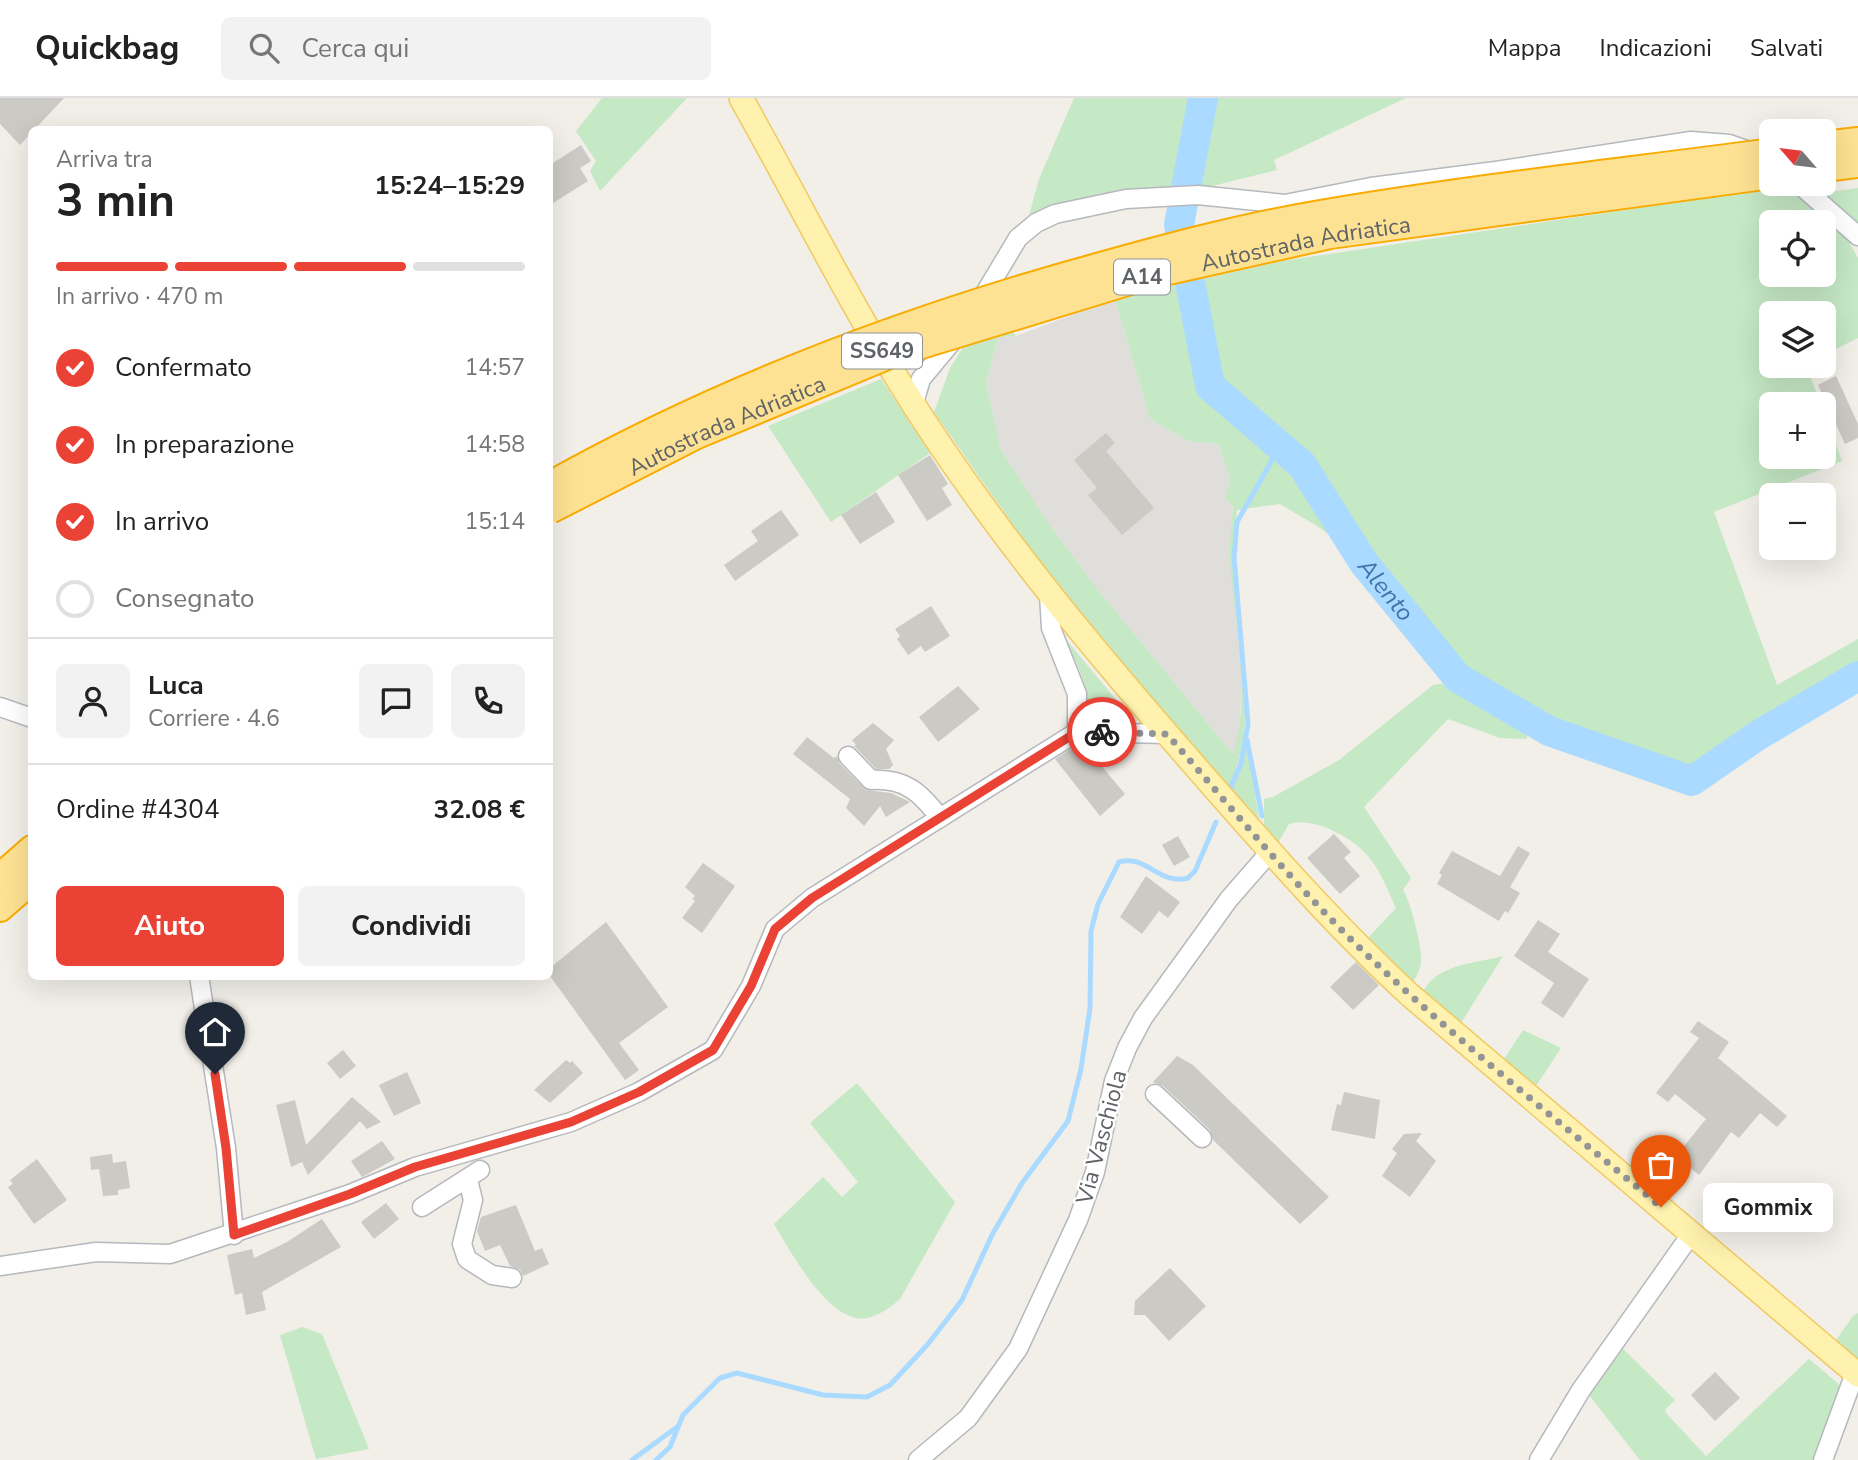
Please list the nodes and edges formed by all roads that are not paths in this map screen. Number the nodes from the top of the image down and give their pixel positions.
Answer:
1 (741, 98) edge
2 (1858, 141) edge
3 (1836, 144) edge
4 (1759, 154) edge
5 (1759, 154) edge
6 (1858, 164) edge
7 (1836, 167) edge
8 (1759, 177) edge
9 (1813, 196) edge
10 (1858, 236) edge
11 (914, 403) junction
12 (553, 483) edge
13 (553, 508) edge
14 (1049, 594) junction
15 (0, 707) edge
16 (28, 717) edge
17 (1077, 732) junction
18 (1167, 734) junction
19 (848, 756) dead end
20 (940, 818) junction
21 (28, 852) edge
22 (1270, 852) junction
23 (0, 877) edge
24 (28, 884) edge
25 (0, 908) edge
26 (200, 980) edge
27 (1155, 1094) dead end
28 (1202, 1138) dead end
29 (422, 1208) dead end
30 (1692, 1233) junction
31 (234, 1235) junction
32 (0, 1266) edge
33 (512, 1278) dead end
34 (1857, 1374) edge
35 (918, 1460) edge
36 (1539, 1460) edge
37 (1823, 1460) edge

1 - 11 main road, SS649
2 - 3 highway
4 - 11 street
5 - 12 highway, Autostrada Adriatica / A14, bridge
6 - 7 highway
8 - 13 highway, Autostrada Adriatica / A14, bridge
9 - 10 street
11 - 14 main road, SS649
14 - 17 street
14 - 18 main road, SS649
15 - 16 street
17 - 18 street
17 - 20 street
18 - 22 main road, SS649
19 - 20 street
20 - 31 street
21 - 23 highway
22 - 30 main road, SS649
22 - 35 street, Via Vaschiola
24 - 25 highway
26 - 31 street
27 - 28 street
29 - 33 street
30 - 34 main road, SS649
30 - 36 street
31 - 32 street
34 - 37 street

